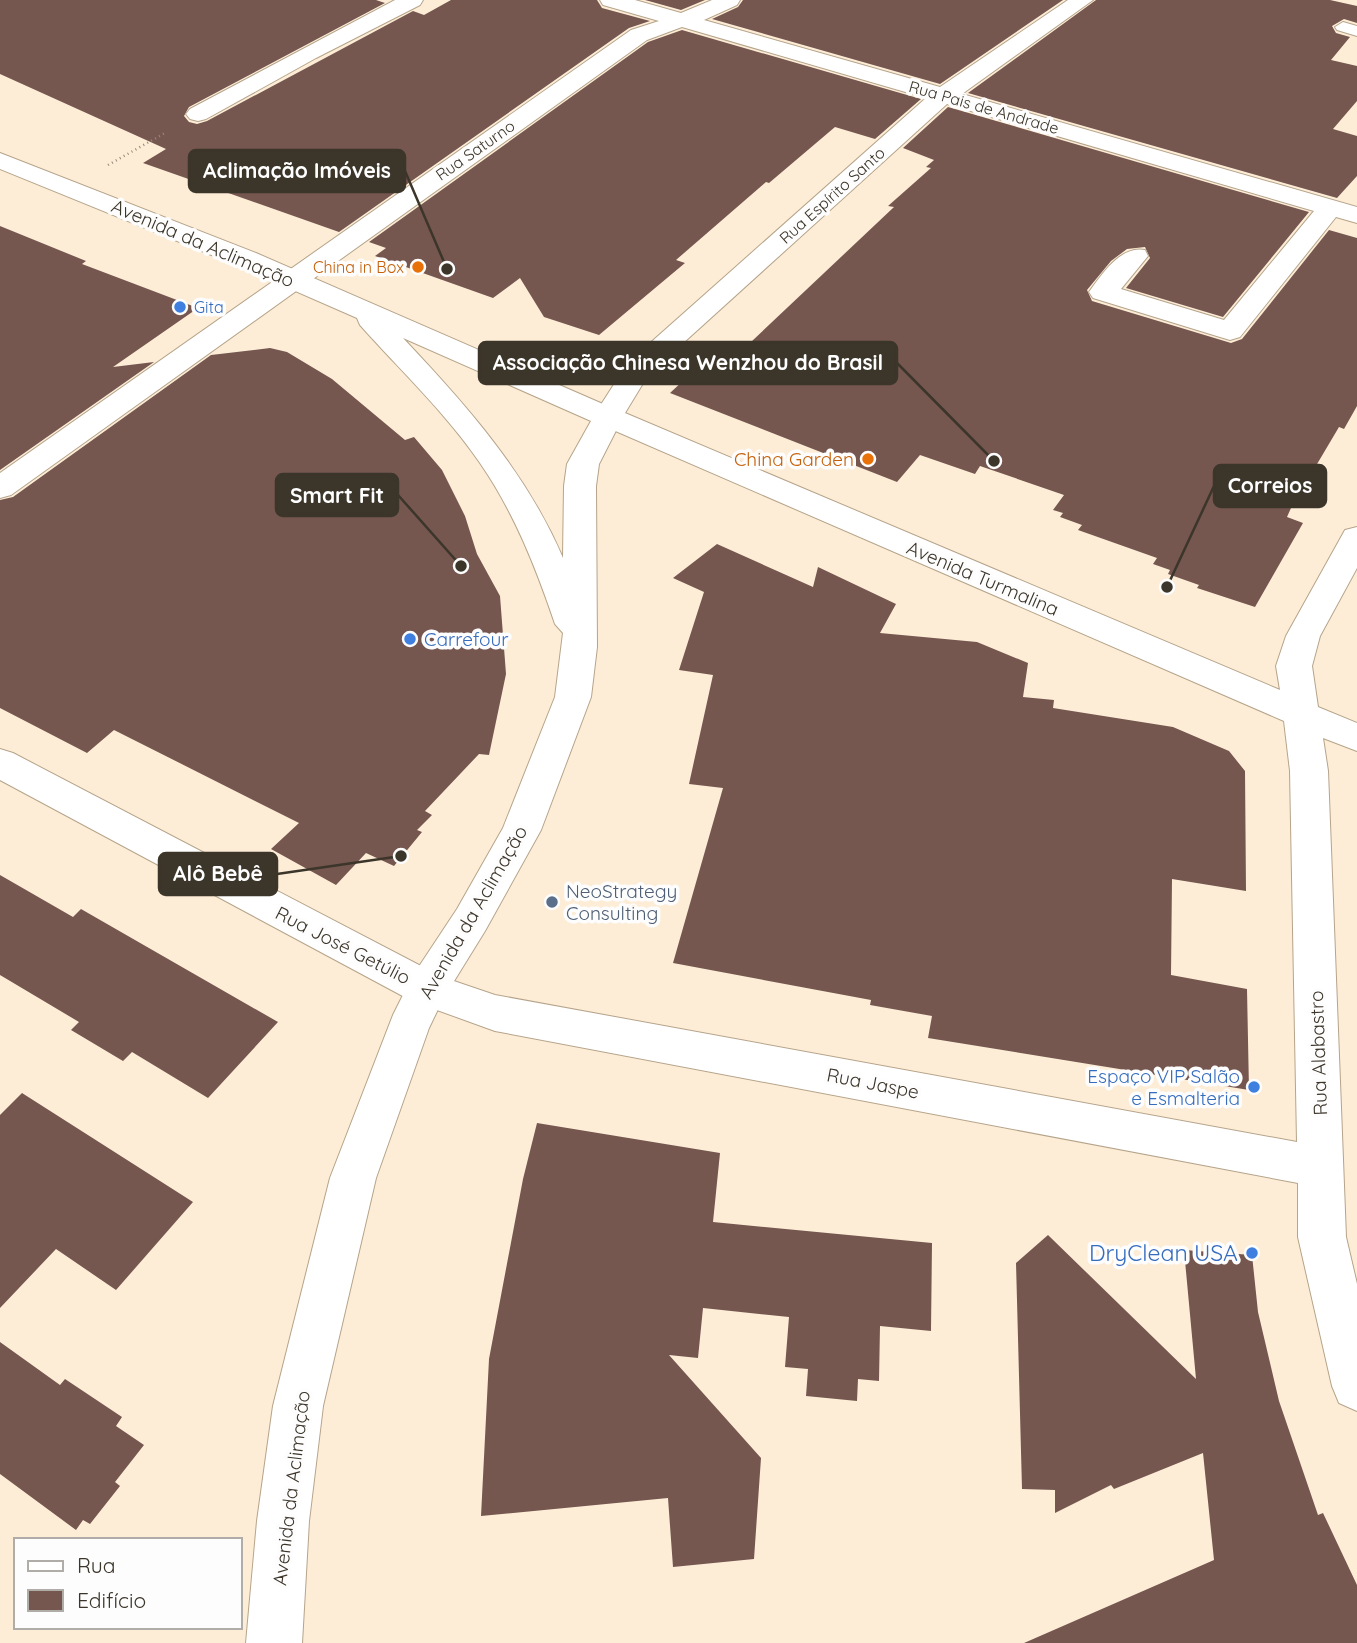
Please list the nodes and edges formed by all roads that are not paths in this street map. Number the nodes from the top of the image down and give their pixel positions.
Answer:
1 (412, 0) edge
2 (611, 0) edge
3 (1082, 0) edge
4 (721, 5) edge
5 (682, 21) junction
6 (944, 95) junction
7 (198, 114) road end
8 (0, 160) edge
9 (1344, 211) edge
10 (1135, 256) dead end
11 (291, 281) junction
12 (361, 309) junction
13 (608, 417) junction
14 (0, 488) edge
15 (1357, 537) edge
16 (580, 647) junction
17 (1303, 716) junction
18 (1357, 738) edge
19 (0, 763) edge
20 (427, 989) junction
21 (1321, 1167) junction
22 (1357, 1386) edge
23 (274, 1643) edge

1 - 7 street
2 - 5 street, Rua Pais de Andrade
3 - 6 street, Rua Espírito Santo
4 - 5 street, Rua Saturno
5 - 6 street, Rua Pais de Andrade
5 - 11 street, Rua Saturno
6 - 9 street, Rua Pais de Andrade
6 - 13 street, Rua Espírito Santo
8 - 11 street, Avenida da Aclimação
9 - 10 street
11 - 12 street, Avenida da Aclimação
11 - 14 street, Rua Saturno
12 - 13 street, Avenida da Aclimação
12 - 16 street
13 - 16 street, Avenida da Aclimação
13 - 17 street, Avenida Turmalina
15 - 17 street, Rua Alabastro
16 - 20 street, Avenida da Aclimação
17 - 18 street, Avenida Turmalina
17 - 21 street, Rua Alabastro
19 - 20 street, Rua José Getúlio
20 - 21 street, Rua Jaspe
20 - 23 street, Avenida da Aclimação
21 - 22 street, Rua Alabastro

